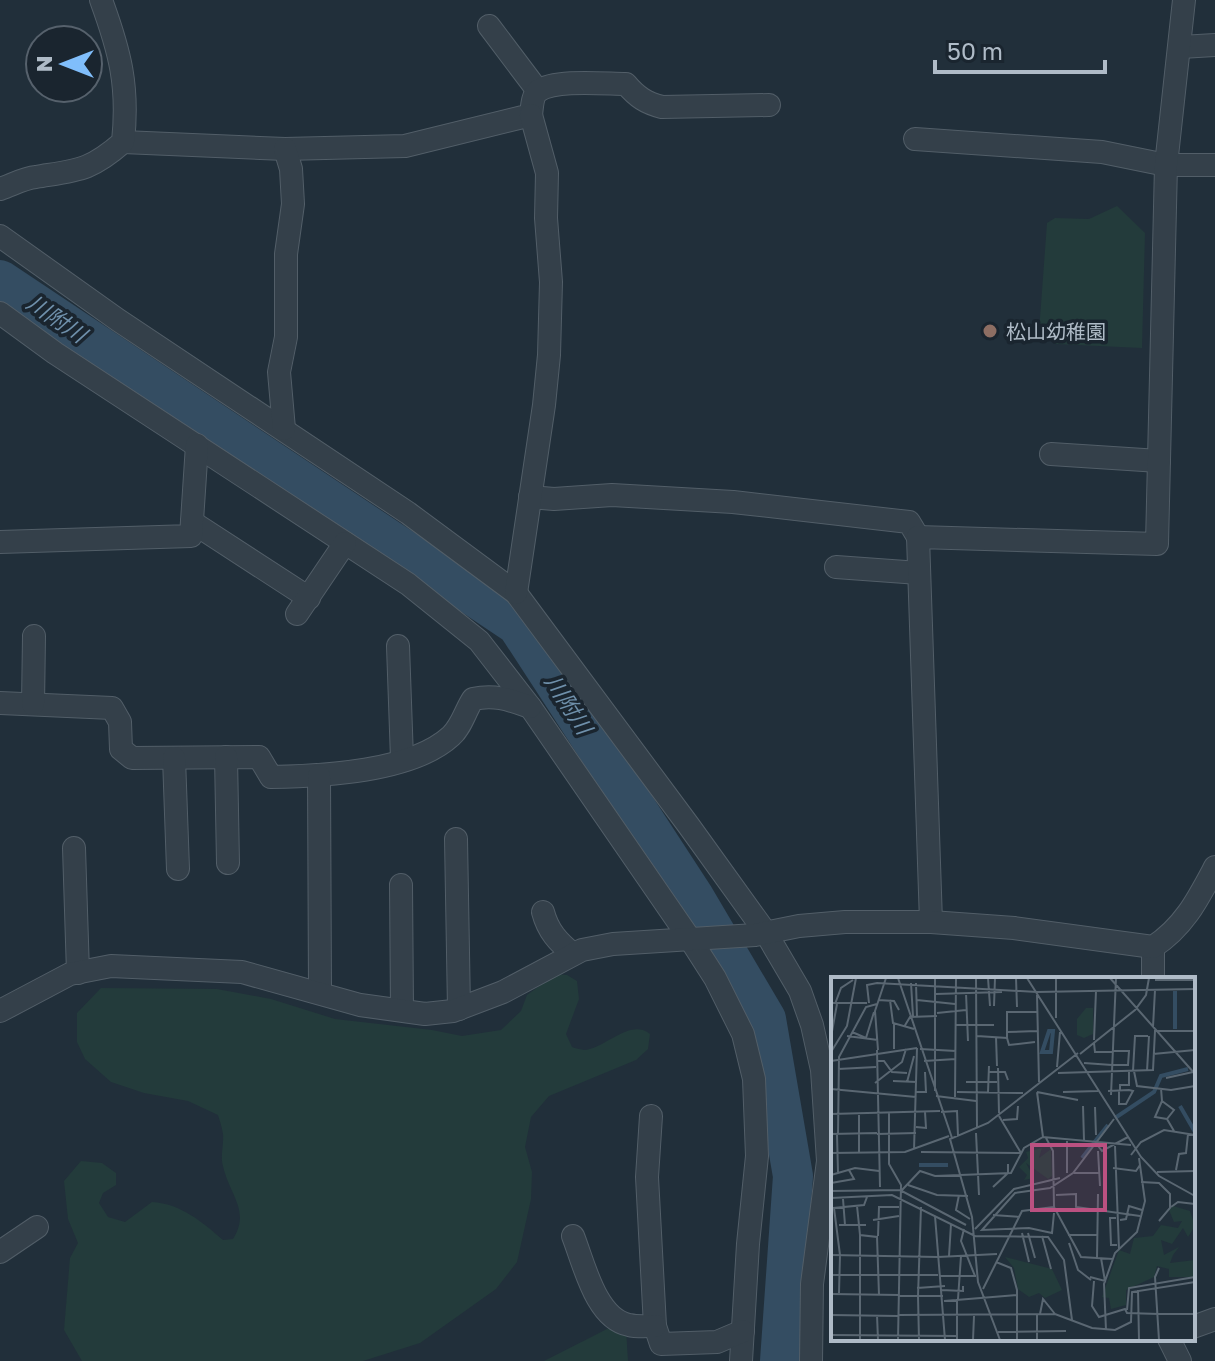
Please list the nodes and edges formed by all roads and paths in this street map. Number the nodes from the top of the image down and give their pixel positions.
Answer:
1 (101, 0) edge
2 (1184, 0) edge
3 (489, 26) dead end
4 (1215, 45) edge
5 (1181, 47) junction
6 (538, 91) junction
7 (769, 105) dead end
8 (531, 115) junction
9 (915, 139) dead end
10 (123, 142) junction
11 (285, 149) junction
12 (1166, 165) junction
13 (1215, 165) edge
14 (0, 189) edge
15 (0, 236) edge
16 (0, 313) edge
17 (284, 429) junction
18 (197, 445) junction
19 (1051, 454) dead end
20 (1159, 461) junction
21 (530, 497) junction
22 (192, 522) junction
23 (918, 537) junction
24 (0, 542) edge
25 (345, 543) junction
26 (836, 567) dead end
27 (919, 573) junction
28 (516, 593) junction
29 (34, 636) dead end
30 (398, 646) dead end
31 (0, 703) edge
32 (33, 704) junction
33 (531, 708) junction
34 (226, 757) junction
35 (174, 758) junction
36 (402, 759) junction
37 (319, 776) junction
38 (456, 839) dead end
39 (68, 860) dead end
40 (228, 863) dead end
41 (1215, 867) edge
42 (178, 869) dead end
43 (401, 885) dead end
44 (543, 912) dead end
45 (931, 922) junction
46 (760, 934) junction
47 (697, 938) junction
48 (1153, 947) junction
49 (573, 954) junction
50 (78, 973) junction
51 (1153, 977) edge
52 (320, 992) junction
53 (459, 1009) junction
54 (402, 1010) junction
55 (0, 1011) edge
56 (651, 1116) dead end
57 (37, 1227) dead end
58 (573, 1236) dead end
59 (0, 1252) edge
60 (1215, 1319) edge
61 (655, 1326) junction
62 (1195, 1326) edge
63 (743, 1331) junction
64 (1170, 1341) edge
65 (741, 1361) edge
66 (811, 1361) edge
67 (1180, 1361) edge

1 - 10 street
2 - 5 street
3 - 6 street
4 - 5 street
5 - 12 street
6 - 7 street
6 - 8 street
8 - 11 street
8 - 21 street
9 - 12 street
10 - 11 street
10 - 14 street
11 - 17 street
12 - 13 street
12 - 20 street
15 - 17 street
16 - 18 street
17 - 28 street
18 - 22 street
18 - 25 street
19 - 20 street
20 - 23 street
21 - 23 street
21 - 28 street
22 - 24 street
22 - 25 street
23 - 27 street
25 - 33 street
26 - 27 street
27 - 45 street
28 - 46 street
29 - 32 street
30 - 36 street
31 - 32 street
32 - 35 street
33 - 36 street
33 - 47 street
34 - 35 street
34 - 37 street
34 - 40 street
35 - 42 street
36 - 37 street
37 - 52 street
38 - 53 street
39 - 50 street
41 - 48 street
43 - 54 street
44 - 49 street
45 - 46 street
45 - 48 street
46 - 47 street
46 - 66 street
47 - 49 street
47 - 63 street
48 - 51 street
49 - 53 street
50 - 52 street
50 - 55 street
52 - 54 street
53 - 54 street
56 - 61 street
57 - 59 street
58 - 61 street
60 - 62 street
61 - 63 street
63 - 65 street
64 - 67 street

